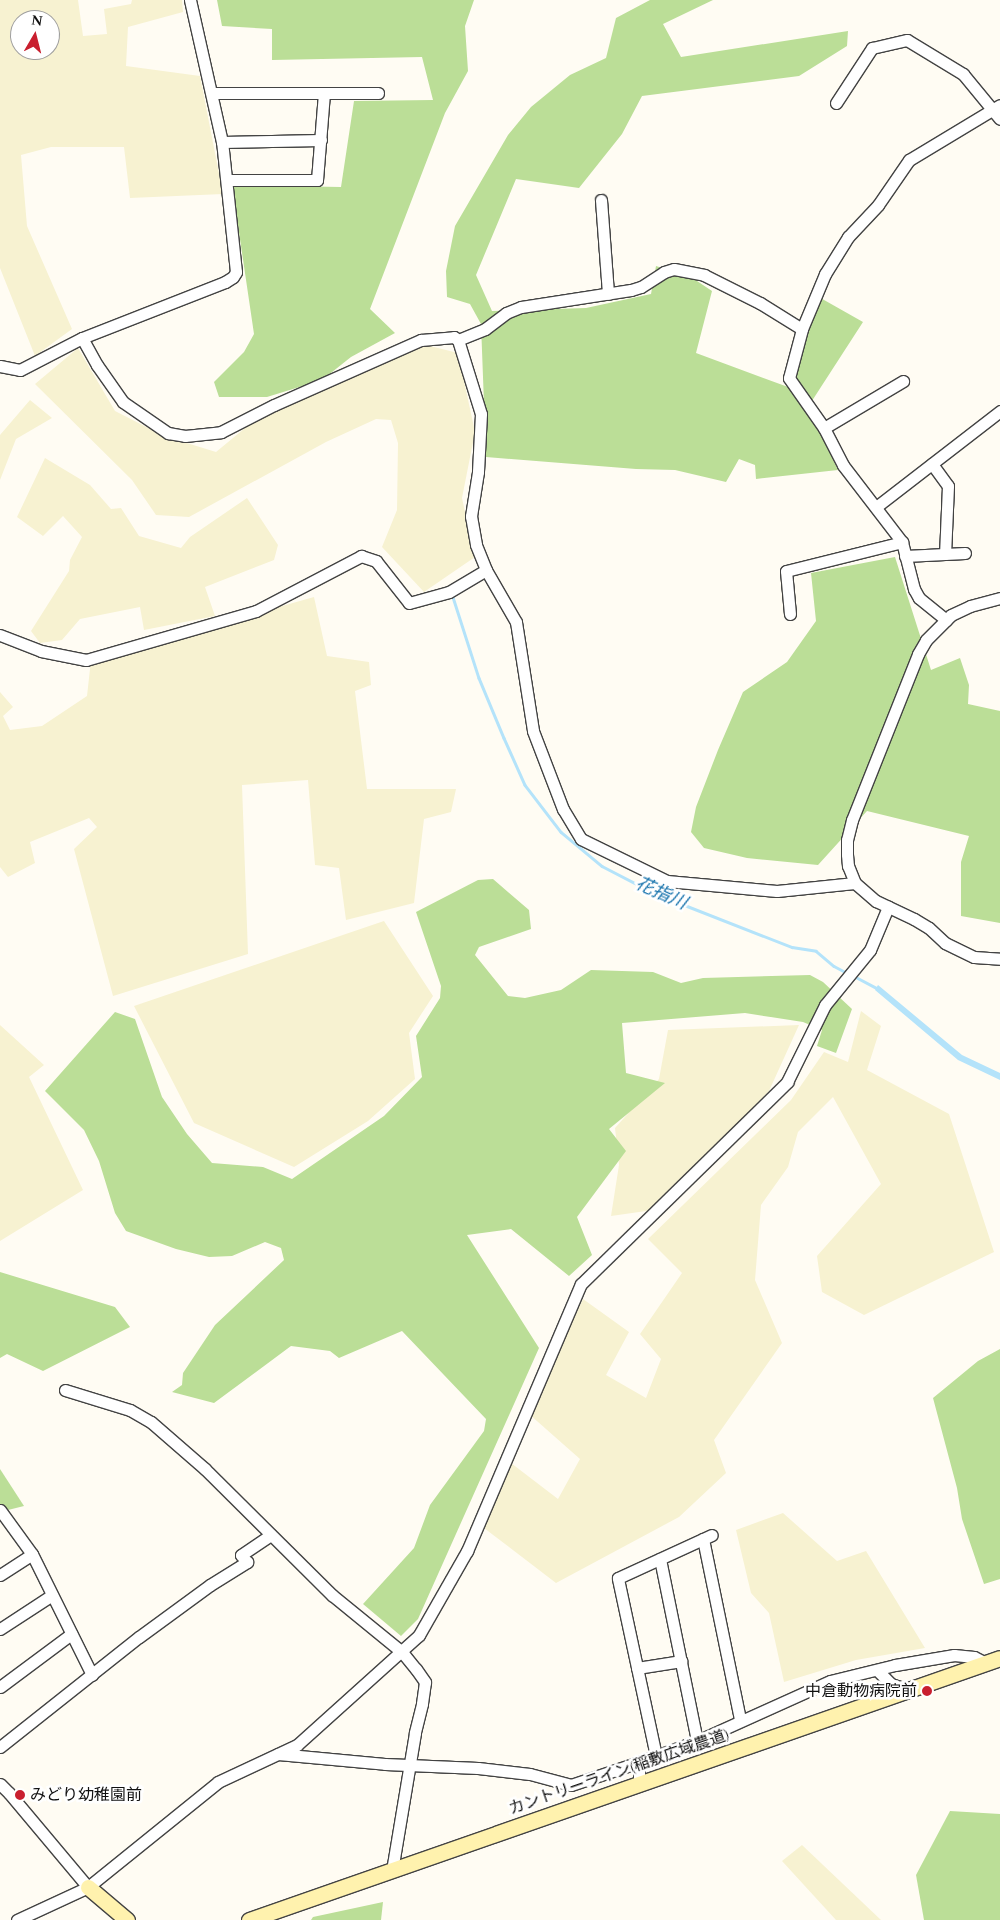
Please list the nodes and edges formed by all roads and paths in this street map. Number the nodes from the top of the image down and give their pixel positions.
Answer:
1 (190, 0) edge
2 (212, 93) junction
3 (324, 93) junction
4 (378, 93) dead end
5 (836, 103) dead end
6 (996, 107) edge
7 (1000, 119) edge
8 (320, 140) junction
9 (222, 142) junction
10 (228, 180) junction
11 (601, 200) dead end
12 (608, 294) junction
13 (802, 329) junction
14 (82, 338) junction
15 (458, 340) junction
16 (0, 366) edge
17 (903, 381) dead end
18 (1000, 411) edge
19 (824, 428) junction
20 (932, 464) junction
21 (876, 507) junction
22 (902, 542) junction
23 (965, 553) dead end
24 (946, 554) junction
25 (905, 556) junction
26 (486, 570) junction
27 (1000, 598) edge
28 (790, 614) dead end
29 (946, 620) junction
30 (0, 635) edge
31 (855, 882) junction
32 (888, 907) junction
33 (1000, 959) edge
34 (65, 1390) dead end
35 (2, 1515) edge
36 (270, 1535) junction
37 (32, 1554) junction
38 (660, 1559) junction
39 (0, 1575) edge
40 (52, 1595) junction
41 (0, 1629) edge
42 (71, 1634) junction
43 (402, 1652) junction
44 (993, 1660) edge
45 (681, 1662) junction
46 (637, 1668) junction
47 (878, 1670) junction
48 (92, 1675) junction
49 (0, 1687) edge
50 (908, 1690) junction
51 (740, 1720) junction
52 (696, 1741) junction
53 (0, 1747) edge
54 (278, 1754) junction
55 (656, 1756) junction
56 (639, 1762) junction
57 (410, 1765) junction
58 (639, 1783) junction
59 (0, 1784) edge
60 (392, 1871) junction
61 (88, 1887) junction
62 (16, 1920) edge
63 (127, 1920) edge
64 (249, 1920) edge

1 - 2 street
2 - 3 street
2 - 9 street
3 - 4 street
3 - 8 street
5 - 6 street
6 - 7 street
6 - 13 street
8 - 9 street
8 - 10 street
9 - 10 street
10 - 14 street
11 - 12 street
12 - 13 street
12 - 15 street
13 - 19 street
14 - 15 street
14 - 16 street
15 - 26 street
17 - 19 street
18 - 20 street
19 - 21 street
20 - 21 street
20 - 24 street
21 - 22 street
22 - 25 street
22 - 28 street
23 - 24 street
24 - 25 street
25 - 29 street
26 - 30 street
26 - 31 street
27 - 29 street
29 - 31 street
31 - 32 street
32 - 33 street
32 - 43 street
34 - 36 street
35 - 37 street
36 - 43 street
36 - 48 street
37 - 39 street
37 - 40 street
38 - 45 street
38 - 46 street
38 - 51 street
40 - 41 street
40 - 42 street
42 - 48 street
42 - 49 street
43 - 54 street
43 - 57 street
44 - 47 street
44 - 50 street, カントリーライン(稲敷広域農道)
45 - 46 street
45 - 52 street
46 - 55 street
47 - 50 street
47 - 51 street
48 - 53 street
50 - 58 street, カントリーライン(稲敷広域農道)
51 - 52 street
52 - 55 street
54 - 57 street
54 - 61 street
55 - 56 street
56 - 57 street
56 - 58 street
57 - 60 street
58 - 60 street, カントリーライン(稲敷広域農道)
59 - 61 street
60 - 64 street, カントリーライン(稲敷広域農道)
61 - 62 street
61 - 63 street

